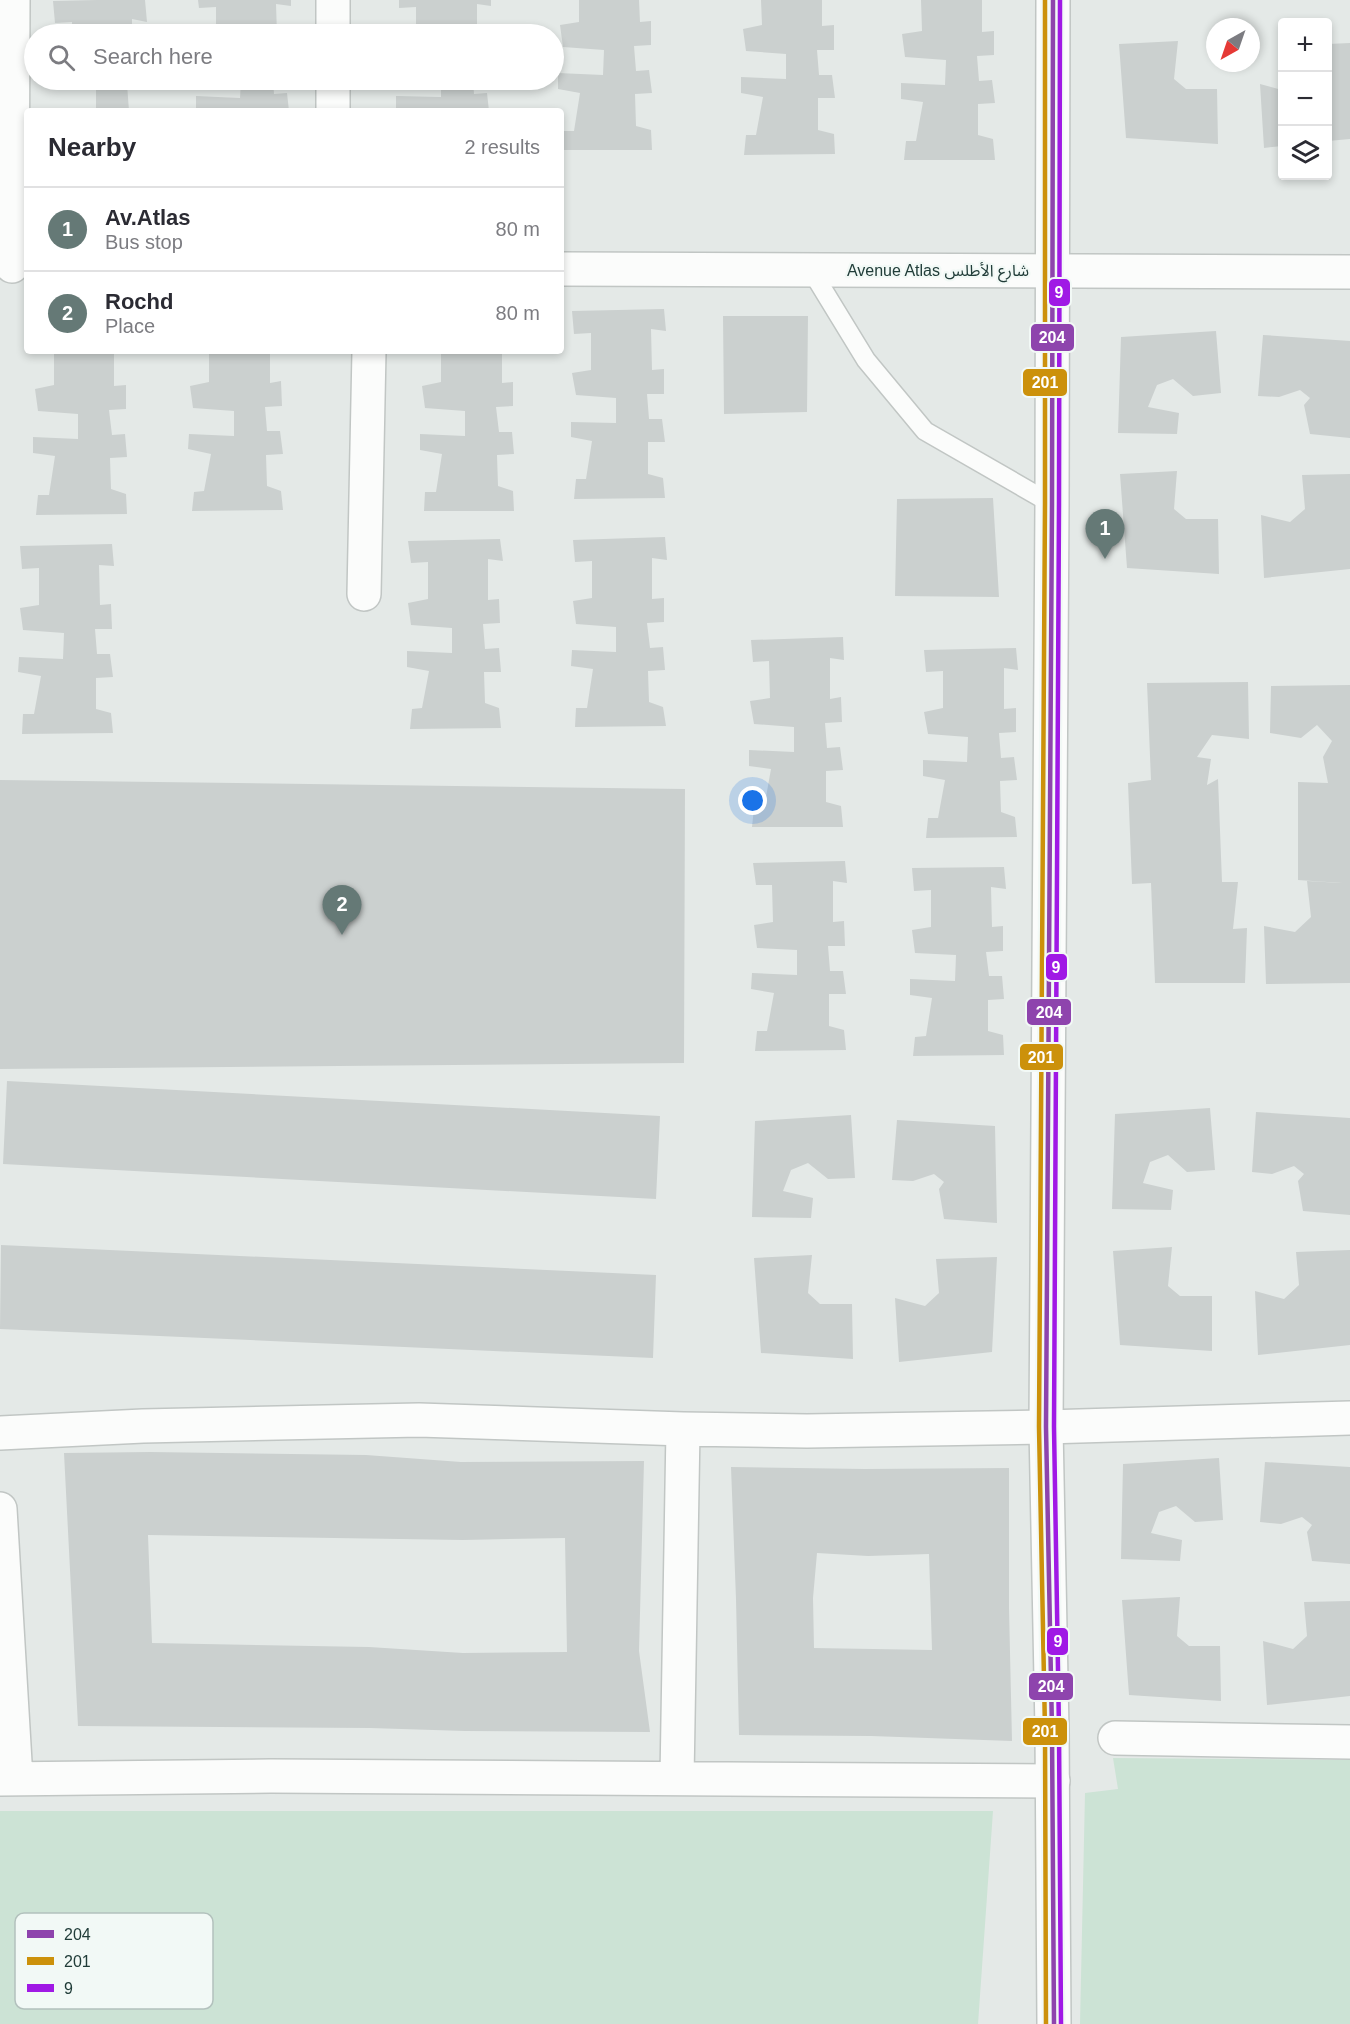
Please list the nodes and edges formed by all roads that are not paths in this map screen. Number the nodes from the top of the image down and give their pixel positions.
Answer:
1 (13, 0) edge
2 (333, 0) edge
3 (1053, 0) edge
4 (333, 24) edge
5 (333, 90) edge
6 (333, 108) edge
7 (13, 266) edge
8 (564, 269) edge
9 (811, 270) junction
10 (1053, 271) junction
11 (1350, 272) edge
12 (369, 354) edge
13 (1052, 504) junction
14 (364, 594) dead end
15 (1350, 1418) edge
16 (1046, 1428) junction
17 (683, 1430) junction
18 (0, 1433) edge
19 (0, 1509) edge
20 (1115, 1738) dead end
21 (1350, 1742) edge
22 (677, 1778) junction
23 (8, 1779) edge
24 (1053, 1781) junction
25 (1054, 2024) edge

1 - 7 street
2 - 4 street
3 - 10 street
5 - 6 street
8 - 9 street, Avenue Atlas شارع الأطلس
9 - 10 street, Avenue Atlas شارع الأطلس
9 - 13 lane
10 - 11 street, Avenue Atlas شارع الأطلس
10 - 13 street
12 - 14 street
13 - 16 street
15 - 16 street
16 - 17 street
16 - 24 street
17 - 18 street
17 - 22 street
19 - 23 street
20 - 21 street
22 - 23 street
22 - 24 street
24 - 25 street

